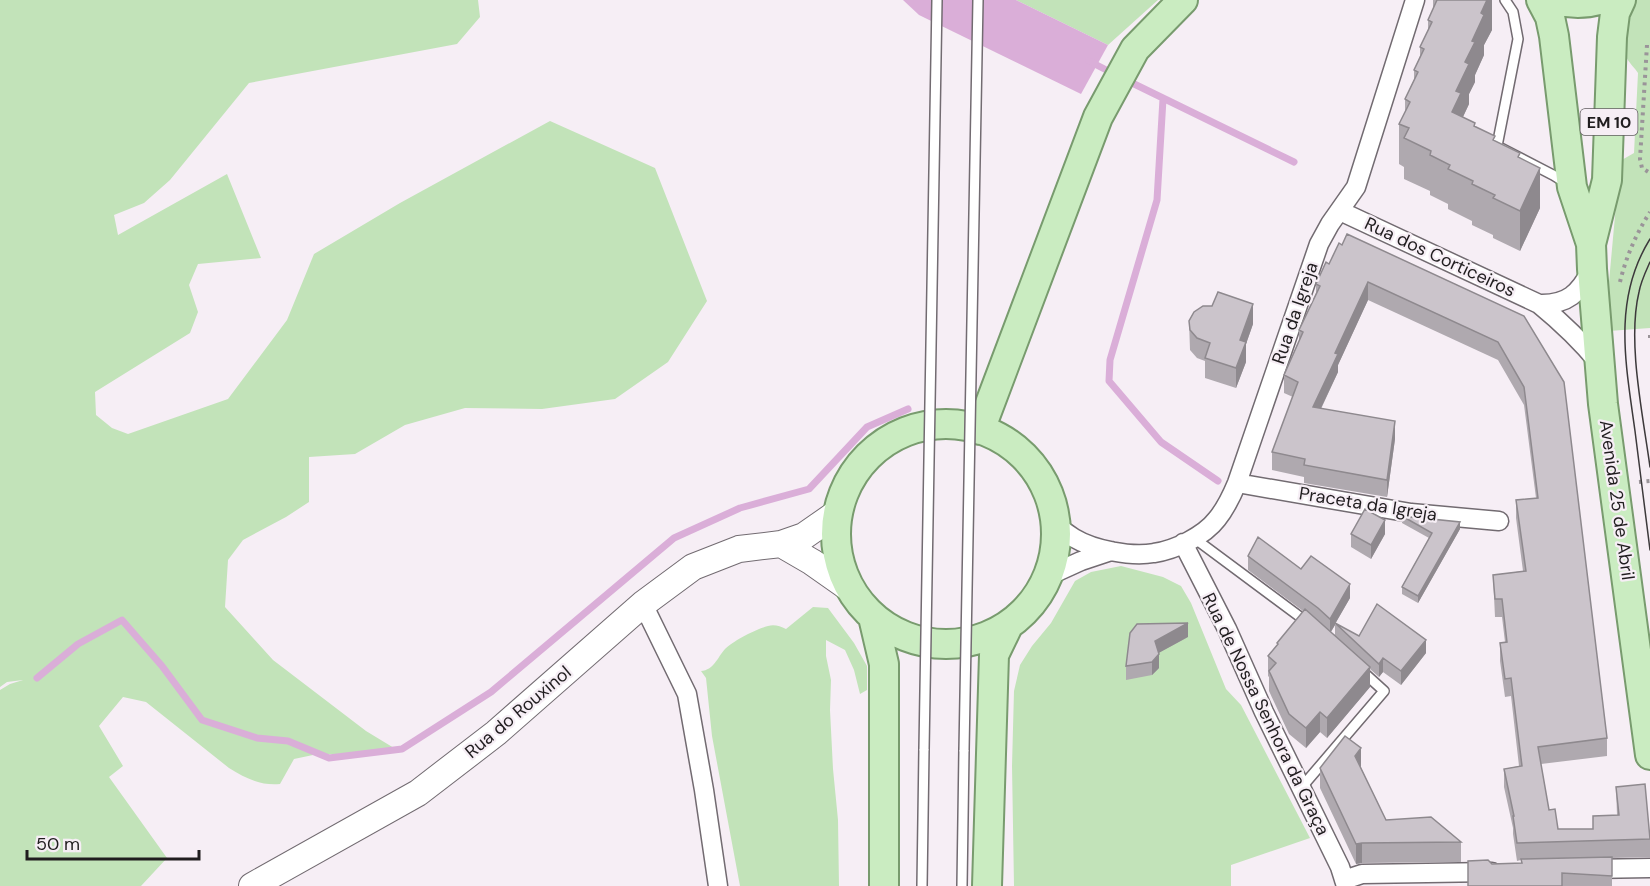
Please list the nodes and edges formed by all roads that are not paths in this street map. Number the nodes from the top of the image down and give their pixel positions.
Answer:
1 (937, 0) edge
2 (978, 0) edge
3 (1184, 0) edge
4 (1415, 0) edge
5 (1505, 0) edge
6 (1541, 0) edge
7 (1556, 0) edge
8 (1599, 0) edge
9 (1621, 0) edge
10 (1572, 187) junction
11 (1340, 211) junction
12 (1591, 256) junction
13 (1539, 304) junction
14 (1600, 364) junction
15 (980, 429) junction
16 (1237, 483) junction
17 (837, 513) junction
18 (1499, 521) dead end
19 (1056, 524) junction
20 (1188, 541) junction
21 (781, 544) junction
22 (1111, 551) junction
23 (1048, 576) junction
24 (849, 588) junction
25 (643, 604) junction
26 (873, 617) junction
27 (1008, 626) junction
28 (1314, 627) edge
29 (1358, 667) edge
30 (1650, 755) edge
31 (1301, 788) junction
32 (1650, 868) edge
33 (1568, 870) edge
34 (1510, 872) edge
35 (1345, 883) edge
36 (252, 886) edge
37 (718, 886) edge
38 (884, 886) edge
39 (922, 886) edge
40 (962, 886) edge
41 (987, 886) edge

1 - 39 lane, bridge
2 - 40 lane, bridge
3 - 15 main road
4 - 11 street, Rua da Igreja
5 - 10 lane
6 - 10 main road, Avenida 25 de Abril / EM 10
7 - 8 main road
9 - 12 main road, Avenida 25 de Abril / EM 10
10 - 12 main road, Avenida 25 de Abril
11 - 13 street, Rua dos Corticeiros
11 - 16 street, Rua da Igreja
12 - 13 street
12 - 14 main road, Avenida 25 de Abril / EM 10
13 - 14 street, Rua dos Corticeiros
14 - 30 main road, Avenida 25 de Abril / EM 10
15 - 17 main road
15 - 19 main road
16 - 18 street, Praceta da Igreja
16 - 20 street, Rua da Igreja
17 - 21 main road, Rua do Rouxinol
17 - 24 main road
19 - 22 street, Rua da Igreja
19 - 23 main road
20 - 22 street, Rua da Igreja
20 - 28 lane
20 - 31 street, Rua de Nossa Senhora da Graça
21 - 24 main road
21 - 25 main road, Rua do Rouxinol
22 - 23 street, Rua da Igreja
23 - 27 main road
24 - 26 main road
25 - 36 main road, Rua do Rouxinol
25 - 37 street
26 - 27 main road
26 - 38 main road
27 - 41 main road
29 - 31 lane
31 - 35 street, Rua de Nossa Senhora da Graça
32 - 33 street
34 - 35 street

